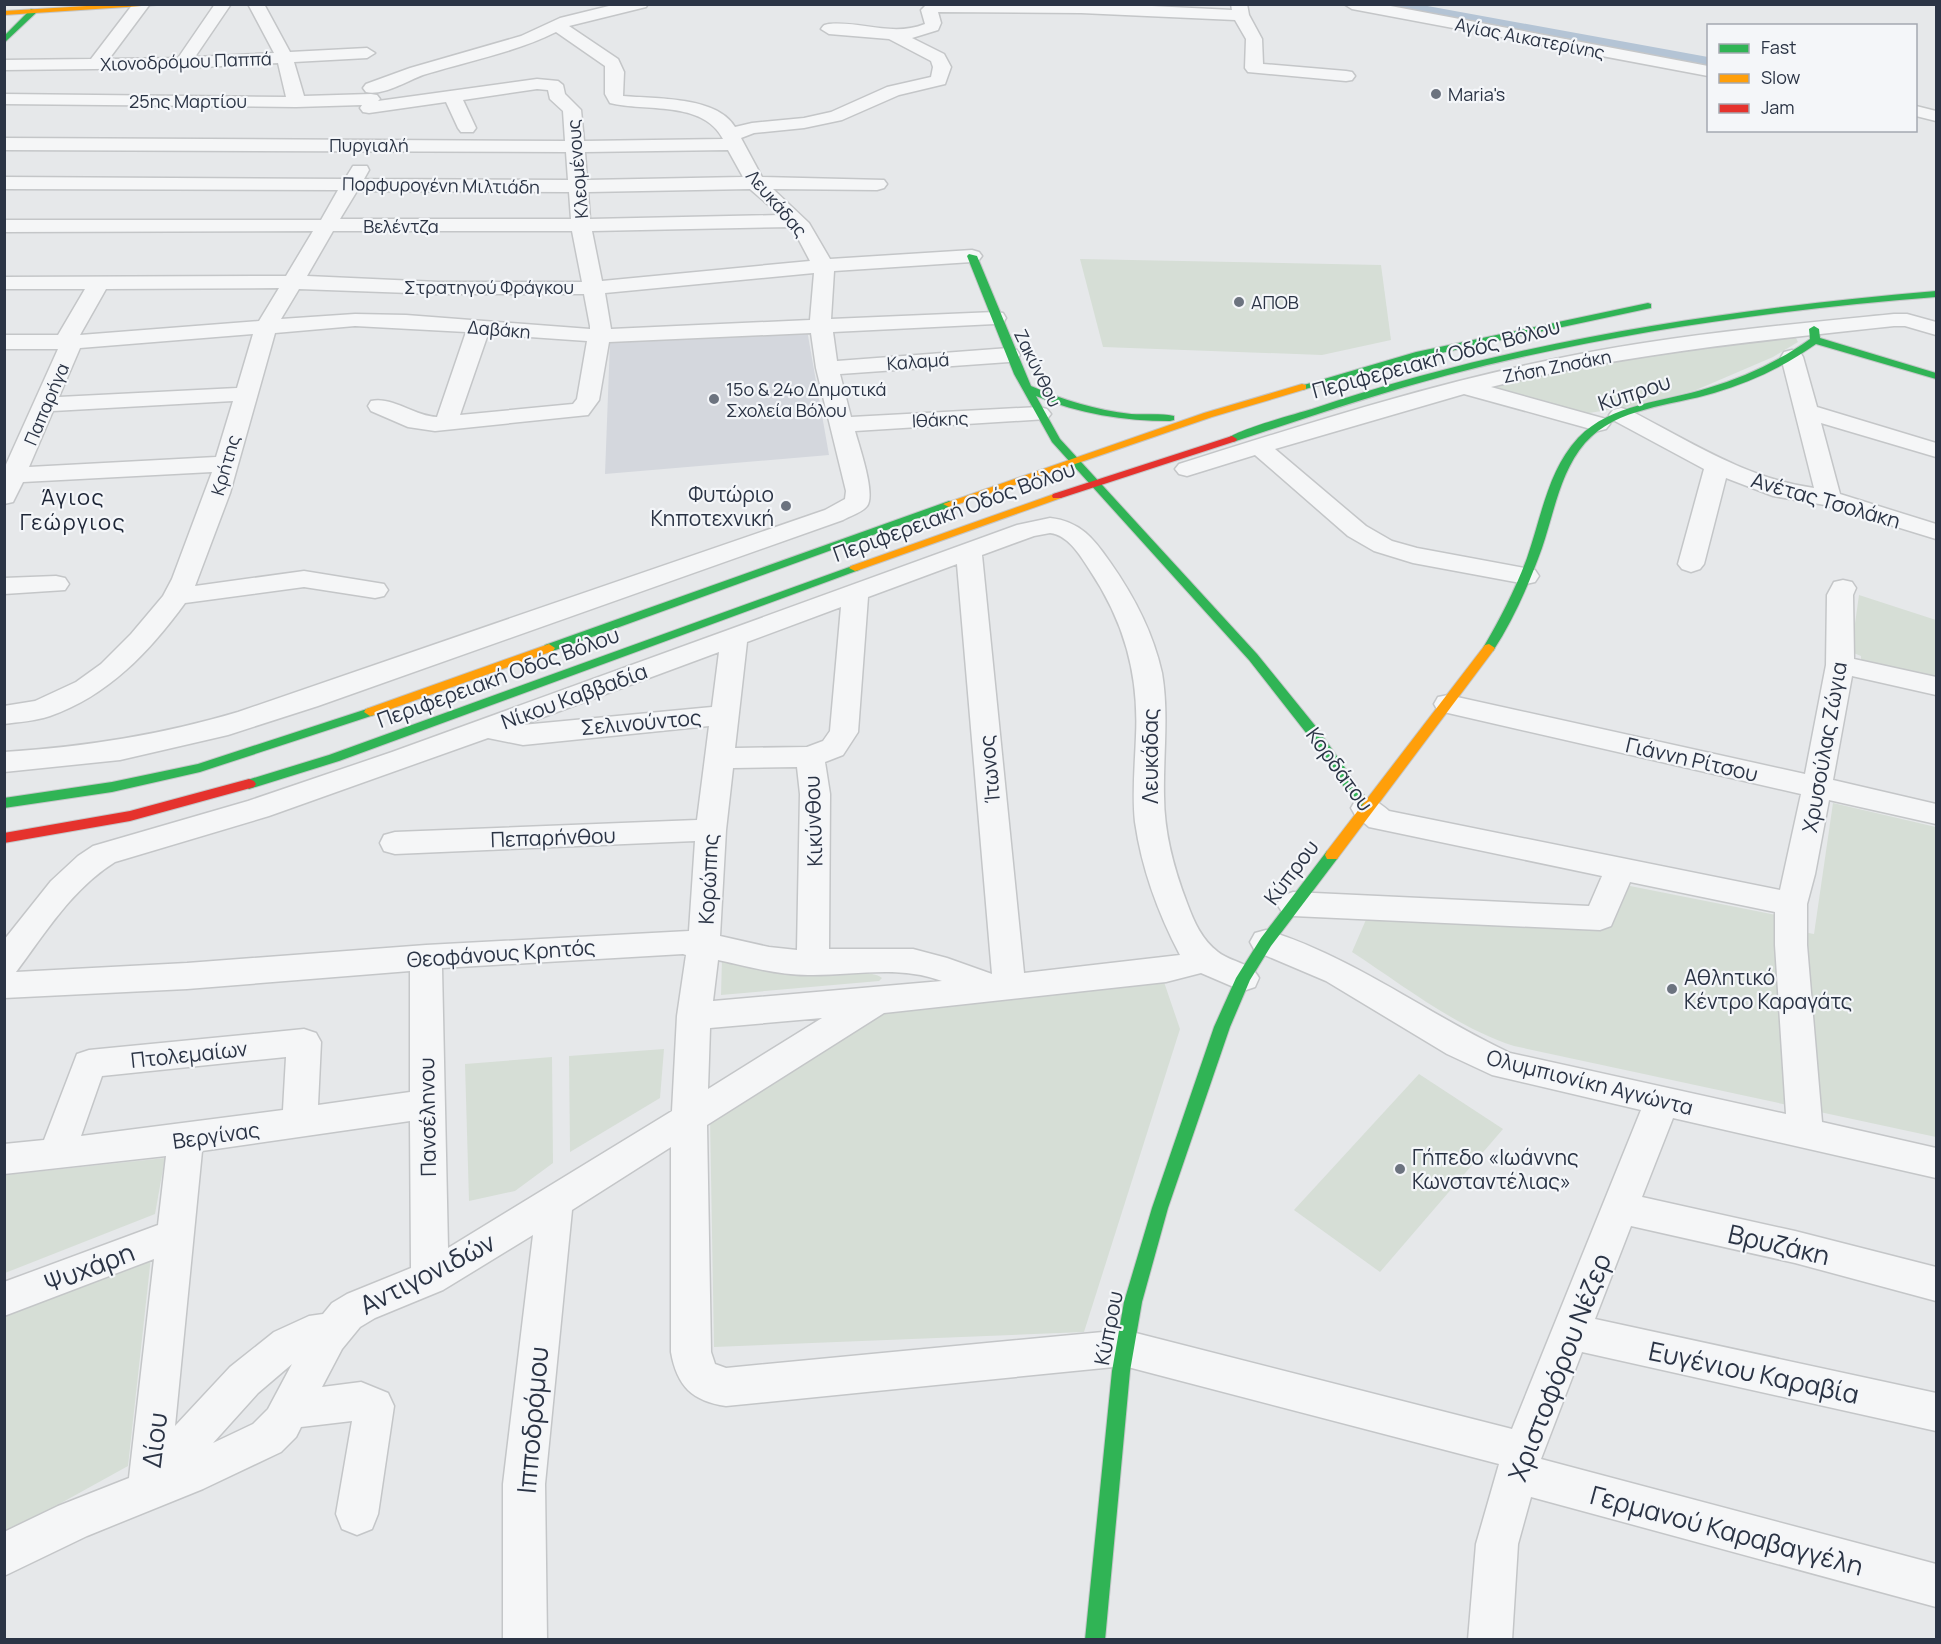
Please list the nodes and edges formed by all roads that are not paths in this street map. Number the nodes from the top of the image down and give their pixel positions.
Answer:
1 (169, 4) edge
2 (223, 4) edge
3 (256, 4) edge
4 (640, 4) edge
5 (1352, 4) edge
6 (1439, 4) edge
7 (142, 5) edge
8 (30, 9) edge
9 (1240, 10) edge
10 (4, 13) edge
11 (558, 19) junction
12 (829, 28) dead end
13 (890, 33) junction
14 (1595, 33) dead end
15 (1627, 39) dead end
16 (4, 41) edge
17 (364, 46) joint
18 (1707, 55) edge
19 (283, 58) junction
20 (183, 63) junction
21 (96, 64) junction
22 (4, 65) edge
23 (1707, 71) edge
24 (1346, 76) dead end
25 (452, 96) junction
26 (371, 98) junction
27 (4, 99) edge
28 (296, 102) junction
29 (1917, 111) edge
30 (1936, 116) edge
31 (467, 128) dead end
32 (732, 139) junction
33 (4, 144) edge
34 (371, 145) junction
35 (575, 147) junction
36 (4, 183) edge
37 (755, 183) junction
38 (350, 184) junction
39 (877, 184) dead end
40 (577, 186) junction
41 (797, 220) junction
42 (581, 225) junction
43 (4, 226) edge
44 (324, 227) junction
45 (972, 256) joint
46 (823, 266) junction
47 (292, 282) junction
48 (4, 283) edge
49 (99, 283) junction
50 (593, 288) junction
51 (1936, 294) edge
52 (1660, 305) dead end
53 (995, 318) junction
54 (821, 326) junction
55 (266, 327) junction
56 (479, 327) junction
57 (1936, 329) edge
58 (1815, 334) junction
59 (601, 336) junction
60 (4, 342) edge
61 (69, 342) junction
62 (1010, 355) junction
63 (1792, 357) junction
64 (827, 368) junction
65 (1936, 376) edge
66 (1463, 386) junction
67 (1025, 387) junction
68 (245, 394) junction
69 (46, 405) junction
70 (379, 406) dead end
71 (1806, 411) junction
72 (1039, 414) junction
73 (1621, 415) junction
74 (1208, 416) junction
75 (446, 423) junction
76 (1598, 424) junction
77 (841, 425) junction
78 (1259, 447) junction
79 (1936, 450) edge
80 (1073, 460) junction
81 (226, 464) junction
82 (14, 465) edge
83 (1717, 466) junction
84 (1187, 469) dead end
85 (1095, 483) junction
86 (4, 497) edge
87 (1829, 498) junction
88 (1061, 526) joint
89 (1936, 532) edge
90 (969, 551) junction
91 (1691, 564) dead end
92 (1526, 576) junction
93 (56, 584) dead end
94 (4, 586) edge
95 (1844, 588) dead end
96 (375, 590) dead end
97 (855, 592) junction
98 (177, 596) junction
99 (734, 637) junction
100 (1840, 665) junction
101 (1936, 686) edge
102 (1448, 704) junction
103 (4, 715) edge
104 (725, 715) junction
105 (487, 728) junction
106 (810, 757) junction
107 (719, 758) junction
108 (4, 762) edge
109 (1816, 787) junction
110 (4, 803) edge
111 (1366, 808) junction
112 (1936, 814) edge
113 (711, 830) junction
114 (4, 838) edge
115 (395, 843) dead end
116 (1620, 869) junction
117 (1293, 904) junction
118 (1791, 904) junction
119 (1266, 942) junction
120 (704, 944) junction
121 (426, 957) junction
122 (1204, 958) junction
123 (813, 963) junction
124 (4, 964) edge
125 (1243, 978) junction
126 (4, 985) edge
127 (1001, 988) junction
128 (877, 1001) junction
129 (694, 1016) junction
130 (1662, 1102) junction
131 (427, 1104) junction
132 (689, 1120) junction
133 (300, 1124) junction
134 (1804, 1133) junction
135 (186, 1139) junction
136 (56, 1155) junction
137 (4, 1159) edge
138 (1936, 1163) edge
139 (555, 1202) junction
140 (1620, 1208) junction
141 (174, 1235) junction
142 (430, 1278) junction
143 (1936, 1284) edge
144 (4, 1299) edge
145 (332, 1331) junction
146 (1571, 1332) junction
147 (1124, 1348) junction
148 (289, 1410) junction
149 (1936, 1412) edge
150 (1520, 1462) junction
151 (148, 1491) junction
152 (357, 1514) dead end
153 (4, 1555) edge
154 (1936, 1586) edge
155 (525, 1640) edge
156 (1095, 1640) edge
157 (1491, 1640) edge

1 - 7 main road
2 - 20 street
3 - 19 street
4 - 11 street, 25ης Μαρτίου
5 - 23 street, Αγίας Αικατερίνης
6 - 14 street
7 - 8 main road
7 - 21 street
8 - 10 main road
8 - 16 main road
9 - 13 street
9 - 24 street
11 - 26 street, 25ης Μαρτίου
11 - 32 street, Λευκάδας
12 - 13 street
13 - 32 street, Πυργιαλή
15 - 18 street
17 - 19 street, Χιονοδρόμου Παππά
17 - 26 street, Κρήτης
19 - 20 street, Χιονοδρόμου Παππά
19 - 28 street
20 - 21 street, Χιονοδρόμου Παππά
21 - 22 street, Χιονοδρόμου Παππά
25 - 26 street, Κλεομένους
25 - 31 street
25 - 35 street, Κλεομένους
26 - 28 street, 25ης Μαρτίου
26 - 34 street, Κρήτης
27 - 28 street, 25ης Μαρτίου
29 - 30 street
32 - 35 street, Πυργιαλή
32 - 37 street, Λευκάδας
33 - 34 street, Πυργιαλή
34 - 35 street, Πυργιαλή
34 - 38 street, Κρήτης
35 - 40 street, Κλεομένους
36 - 38 street, Πορφυρογένη Μιλτιάδη
37 - 39 street, Πορφυρογένη Μιλτιάδη
37 - 40 street, Πορφυρογένη Μιλτιάδη
37 - 41 street, Λευκάδας
38 - 40 street, Πορφυρογένη Μιλτιάδη
38 - 44 street, Κρήτης
40 - 42 street, Κλεομένους
41 - 42 street, Βελέντζα
41 - 46 street, Λευκάδας
42 - 44 street, Βελέντζα
42 - 50 street, Κλεομένους
43 - 44 street, Βελέντζα
44 - 47 street, Κρήτης
45 - 46 street, Στρατηγού Φράγκου
45 - 53 main road, Ζακύνθου
46 - 50 street, Στρατηγού Φράγκου
46 - 54 street, Λευκάδας
47 - 49 street, Στρατηγού Φράγκου
47 - 50 street, Στρατηγού Φράγκου
47 - 55 street, Κρήτης
48 - 49 street, Στρατηγού Φράγκου
49 - 61 street, Παπαρήγα
50 - 59 street, Κλεομένους
51 - 85 main road, Περιφερειακή Οδός Βόλου
52 - 74 main road, Περιφερειακή Οδός Βόλου
53 - 54 street, Δαβάκη
53 - 62 main road, Ζακύνθου
54 - 59 street, Δαβάκη
54 - 64 street, Λευκάδας
55 - 56 street, Δαβάκη
55 - 61 street, Δαβάκη
55 - 68 street, Κρήτης
56 - 59 street, Δαβάκη
56 - 75 street
57 - 58 street, Ζήση Ζησάκη
58 - 63 main road, Κύπρου
58 - 65 main road
58 - 66 street, Ζήση Ζησάκη
59 - 75 street, Κλεομένους
60 - 61 street, Δαβάκη
61 - 69 street, Παπαρήγα
62 - 64 street, Καλαμά
62 - 67 main road, Ζακύνθου
63 - 71 street
63 - 73 main road, Κύπρου
64 - 77 street, Λευκάδας
66 - 76 street
66 - 78 street, Ζήση Ζησάκη
67 - 72 main road, Ζακύνθου
67 - 74 main road
68 - 69 street
68 - 81 street, Κρήτης
69 - 82 street, Παπαρήγα
70 - 75 street
71 - 79 street
71 - 87 street
72 - 77 street, Ιθάκης
72 - 80 main road, Ζακύνθου
73 - 76 main road, Κύπρου
73 - 83 street, Ανέτας Τσολάκη
74 - 80 main road, Περιφερειακή Οδός Βόλου
76 - 92 main road, Κύπρου
77 - 108 street, Λευκάδας
78 - 84 street, Ζήση Ζησάκη
78 - 92 street
80 - 85 main road, Ζακύνθου
80 - 110 main road, Περιφερειακή Οδός Βόλου
81 - 82 street
81 - 98 street, Κρήτης
82 - 86 street, Παπαρήγα
83 - 87 street, Ανέτας Τσολάκη
83 - 91 street
85 - 111 main road, Κορδάτου
85 - 114 main road, Περιφερειακή Οδός Βόλου
87 - 89 street, Ανέτας Τσολάκη
88 - 90 street, Νίκου Καββαδία
88 - 122 street, Λευκάδας
90 - 97 street, Νίκου Καββαδία
90 - 127 street, Ίτωνος
92 - 102 main road, Κύπρου
93 - 94 street
95 - 100 street, Χρυσούλας Ζώγια
96 - 98 street
97 - 99 street, Νίκου Καββαδία
97 - 106 street, Κικύνθου
98 - 103 street, Κρήτης
99 - 104 street, Κορώπης
99 - 105 street, Νίκου Καββαδία
100 - 101 street
100 - 109 street, Χρυσούλας Ζώγια
102 - 109 street, Γιάννη Ρίτσου
102 - 111 main road, Κύπρου
104 - 105 street, Σελινούντος
104 - 107 street, Κορώπης
105 - 124 street, Νίκου Καββαδία
106 - 107 street
106 - 123 street, Κικύνθου
107 - 113 street, Κορώπης
109 - 112 street, Γιάννη Ρίτσου
109 - 118 street, Χρυσούλας Ζώγια
111 - 116 street, Κορδάτου
111 - 117 main road, Κύπρου
113 - 115 street, Πεπαρήνθου
113 - 120 street, Κορώπης
116 - 117 street
116 - 118 street, Κορδάτου
117 - 119 main road, Κύπρου
118 - 134 street, Χρυσούλας Ζώγια
119 - 125 main road, Κύπρου
119 - 130 street, Ολυμπιονίκη Αγνώντα
120 - 121 street, Θεοφάνους Κρητός
120 - 123 street, Θεοφάνους Κρητός
120 - 129 street, Κορώπης
121 - 126 street, Θεοφάνους Κρητός
121 - 131 street, Πανσέληνου
122 - 125 street, Λευκάδας
122 - 127 street, Θεοφάνους Κρητός
123 - 127 street, Θεοφάνους Κρητός
125 - 147 main road, Κύπρου
127 - 128 street, Θεοφάνους Κρητός
128 - 129 street, Θεοφάνους Κρητός
128 - 132 street, Αντιγονιδών
129 - 132 street, Κορώπης
130 - 134 street, Ολυμπιονίκη Αγνώντα
130 - 140 street, Χριστοφόρου Νέζερ
131 - 133 street, Βεργίνας
131 - 142 street, Πανσέληνου
132 - 139 street, Αντιγονιδών
132 - 147 street, Κορώπης
133 - 135 street, Βεργίνας
133 - 136 street, Πτολεμαίων
134 - 138 street, Ολυμπιονίκη Αγνώντα
135 - 136 street, Βεργίνας
135 - 141 street, Δίου
136 - 137 street, Βεργίνας
139 - 142 street, Αντιγονιδών
139 - 155 street, Ιπποδρόμου
140 - 143 street, Βρυζάκη
140 - 146 street, Χριστοφόρου Νέζερ
141 - 144 street, Ψυχάρη
141 - 151 street, Δίου
142 - 145 street, Αντιγονιδών
145 - 148 street, Αντιγονιδών
145 - 151 street, Δίου
146 - 149 street, Ευγένιου Καραβία
146 - 150 street, Χριστοφόρου Νέζερ
147 - 150 street, Γερμανού Καραβαγγέλη
147 - 156 main road, Κύπρου
148 - 151 street, Αντιγονιδών
148 - 152 street
150 - 154 street, Γερμανού Καραβαγγέλη
150 - 157 street, Χριστοφόρου Νέζερ
151 - 153 street, Αντιγονιδών

